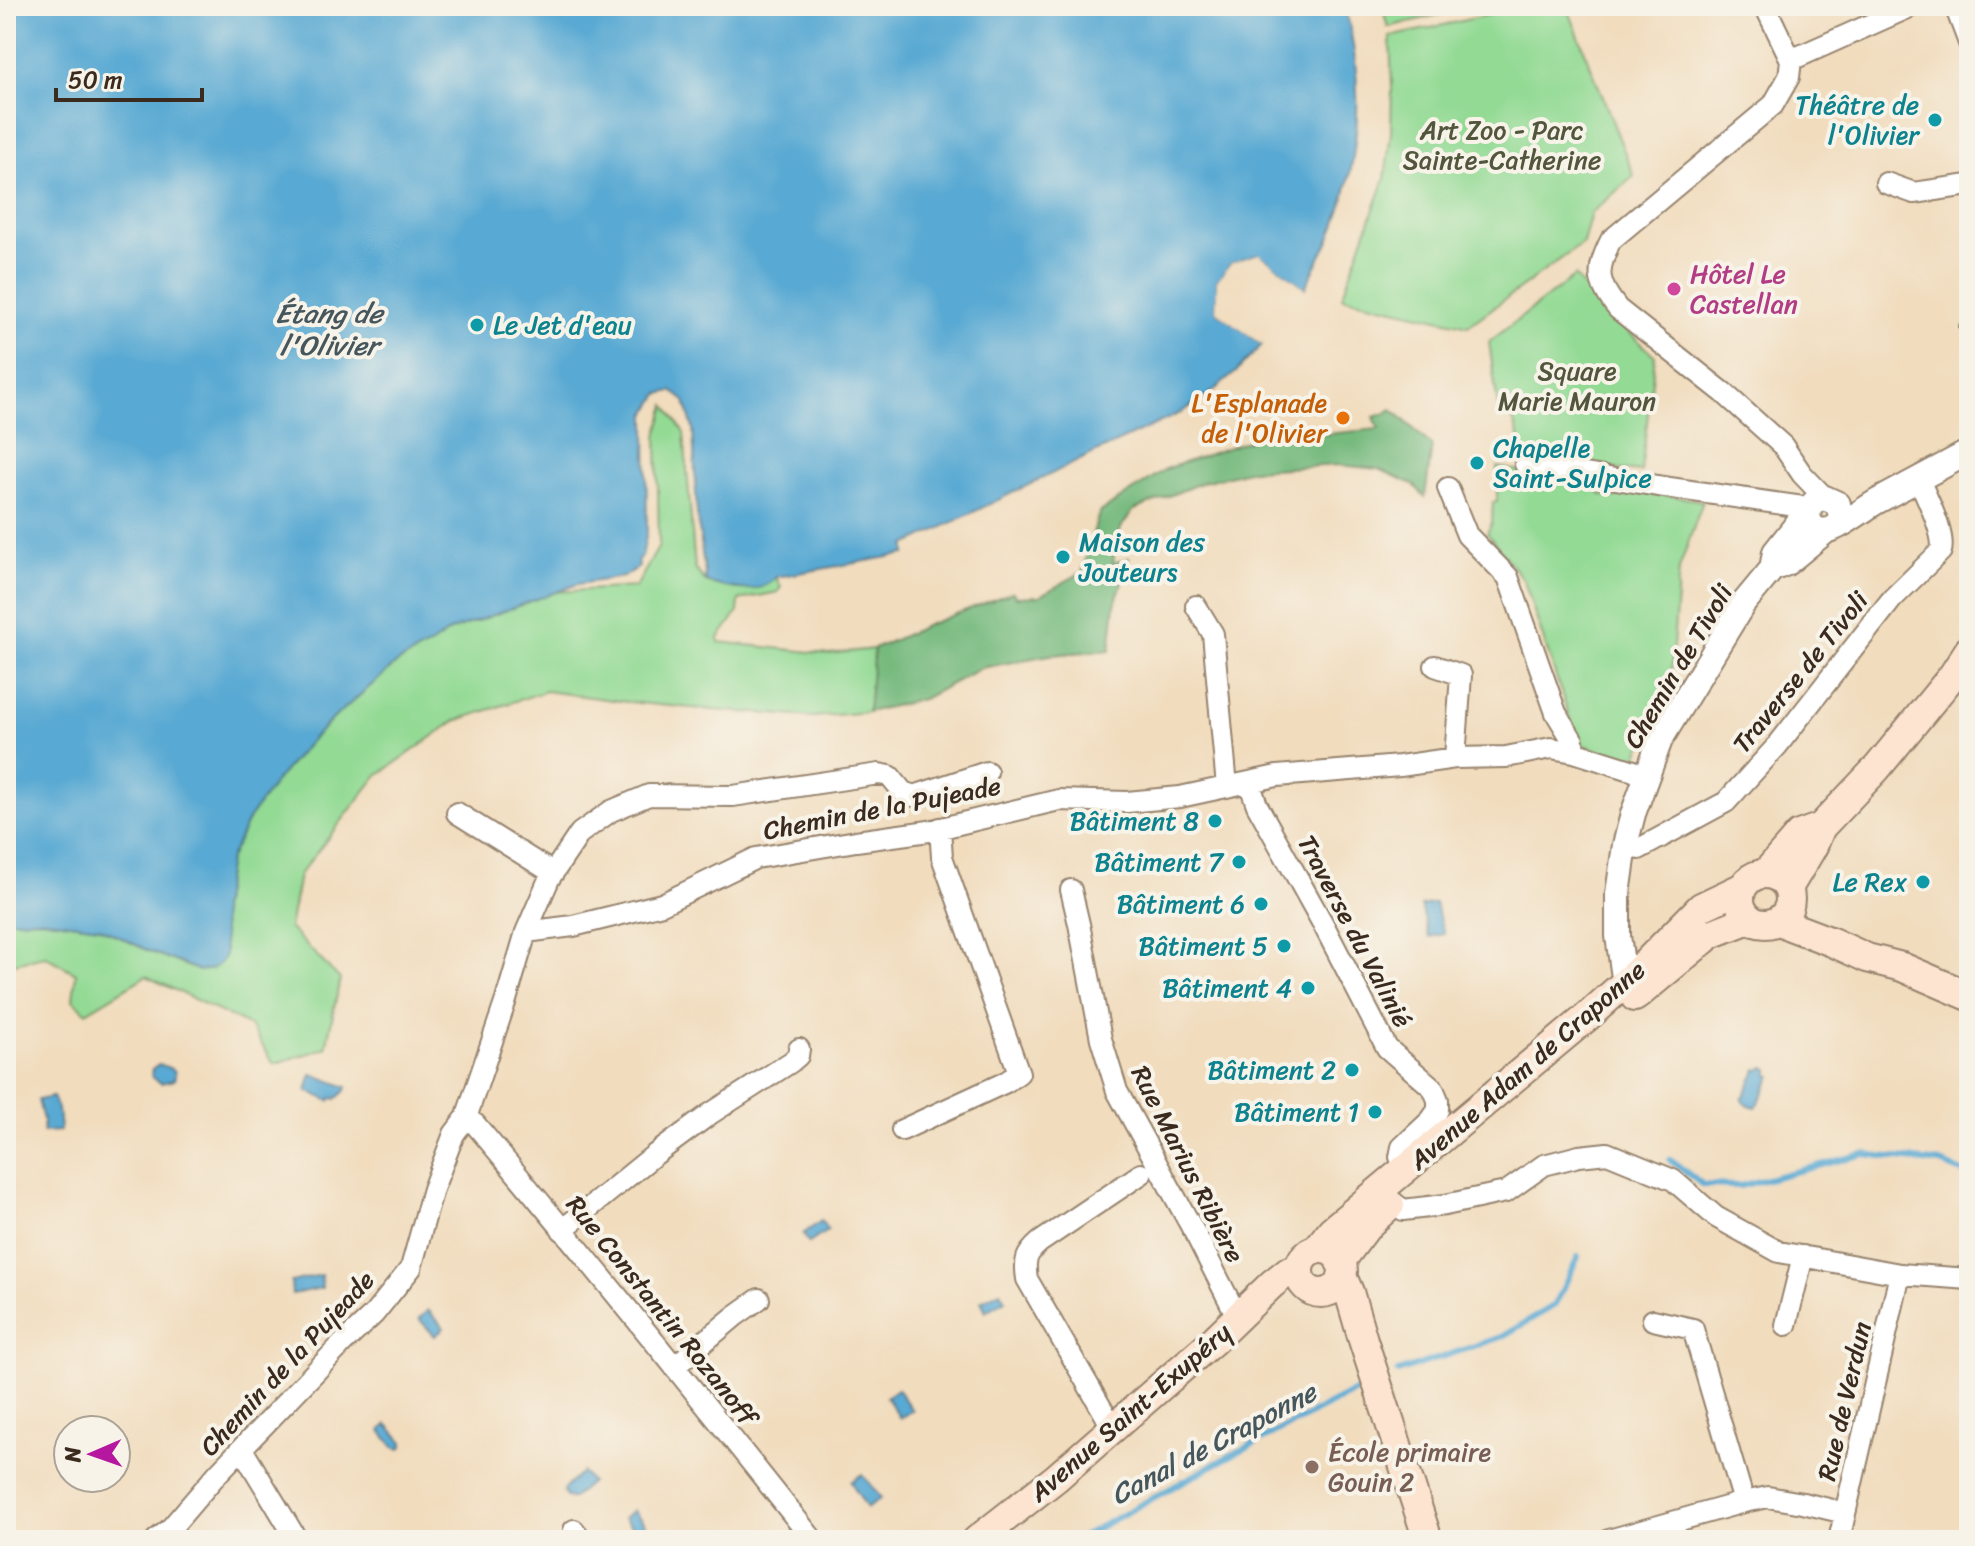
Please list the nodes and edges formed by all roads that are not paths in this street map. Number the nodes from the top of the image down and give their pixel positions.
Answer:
1 (1765, 6) edge
2 (1912, 6) edge
3 (1955, 6) edge
4 (1969, 43) edge
5 (1790, 68) junction
6 (1886, 183) dead end
7 (1969, 185) edge
8 (1969, 452) edge
9 (1525, 464) dead end
10 (1919, 479) junction
11 (1448, 488) dead end
12 (1822, 512) junction
13 (1196, 606) dead end
14 (1969, 650) edge
15 (1435, 666) dead end
16 (1574, 752) junction
17 (1455, 758) junction
18 (987, 772) dead end
19 (1646, 777) junction
20 (1249, 782) junction
21 (1227, 787) junction
22 (457, 813) dead end
23 (940, 828) junction
24 (1625, 845) junction
25 (553, 873) junction
26 (1741, 888) junction
27 (1071, 890) dead end
28 (1781, 895) junction
29 (1749, 919) junction
30 (526, 932) junction
31 (1625, 984) junction
32 (1969, 996) edge
33 (799, 1049) dead end
34 (466, 1118) junction
35 (902, 1130) dead end
36 (1406, 1169) junction
37 (1141, 1174) dead end
38 (1393, 1202) junction
39 (562, 1230) junction
40 (1803, 1256) junction
41 (1321, 1273) junction
42 (1900, 1274) junction
43 (1969, 1279) edge
44 (759, 1299) dead end
45 (1241, 1316) junction
46 (1653, 1320) dead end
47 (1786, 1325) dead end
48 (676, 1369) junction
49 (1112, 1430) junction
50 (242, 1449) junction
51 (1744, 1502) junction
52 (1845, 1513) junction
53 (156, 1540) edge
54 (297, 1540) edge
55 (813, 1540) edge
56 (977, 1540) edge
57 (1428, 1540) edge
58 (1609, 1540) edge
59 (1839, 1540) edge

1 - 5 street
2 - 5 street
3 - 4 street
5 - 12 street
6 - 7 street
8 - 10 street
9 - 12 street
10 - 12 street
10 - 24 street, Traverse de Tivoli
11 - 16 street
12 - 19 street, Chemin de Tivoli
13 - 21 street
14 - 28 main road
15 - 17 street
16 - 17 street, Chemin de la Pujeade
16 - 19 street, Chemin de la Pujeade
17 - 20 street, Chemin de la Pujeade
18 - 25 street
19 - 24 street, Chemin de Tivoli
20 - 21 street, Chemin de la Pujeade
20 - 36 street, Traverse du Valinié
21 - 23 street, Chemin de la Pujeade
22 - 25 street
23 - 30 street, Chemin de la Pujeade
23 - 35 street
24 - 31 street, Chemin de Tivoli
25 - 30 street
26 - 28 main road
26 - 29 main road
26 - 31 main road, Avenue Adam de Craponne
27 - 45 street, Rue Marius Ribière
28 - 29 main road
28 - 32 main road
29 - 38 main road, Avenue Adam de Craponne
30 - 34 street, Chemin de la Pujeade
31 - 36 main road, Avenue Adam de Craponne
33 - 39 street
34 - 39 street, Rue Constantin Rozanoff
34 - 50 street, Chemin de la Pujeade
36 - 41 main road, Avenue Adam de Craponne
37 - 49 street
38 - 40 street
38 - 41 main road, Avenue Adam de Craponne
39 - 48 street, Rue Constantin Rozanoff
40 - 42 street
40 - 47 street
41 - 45 main road
41 - 57 main road
42 - 43 street
42 - 52 street, Rue de Verdun
44 - 48 street
45 - 49 main road, Avenue Saint-Exupéry
46 - 51 street
48 - 55 street, Rue Constantin Rozanoff
49 - 56 main road, Avenue Saint-Exupéry
50 - 53 street, Chemin de la Pujeade
50 - 54 street
51 - 52 street
51 - 58 street
52 - 59 street, Rue de Verdun

